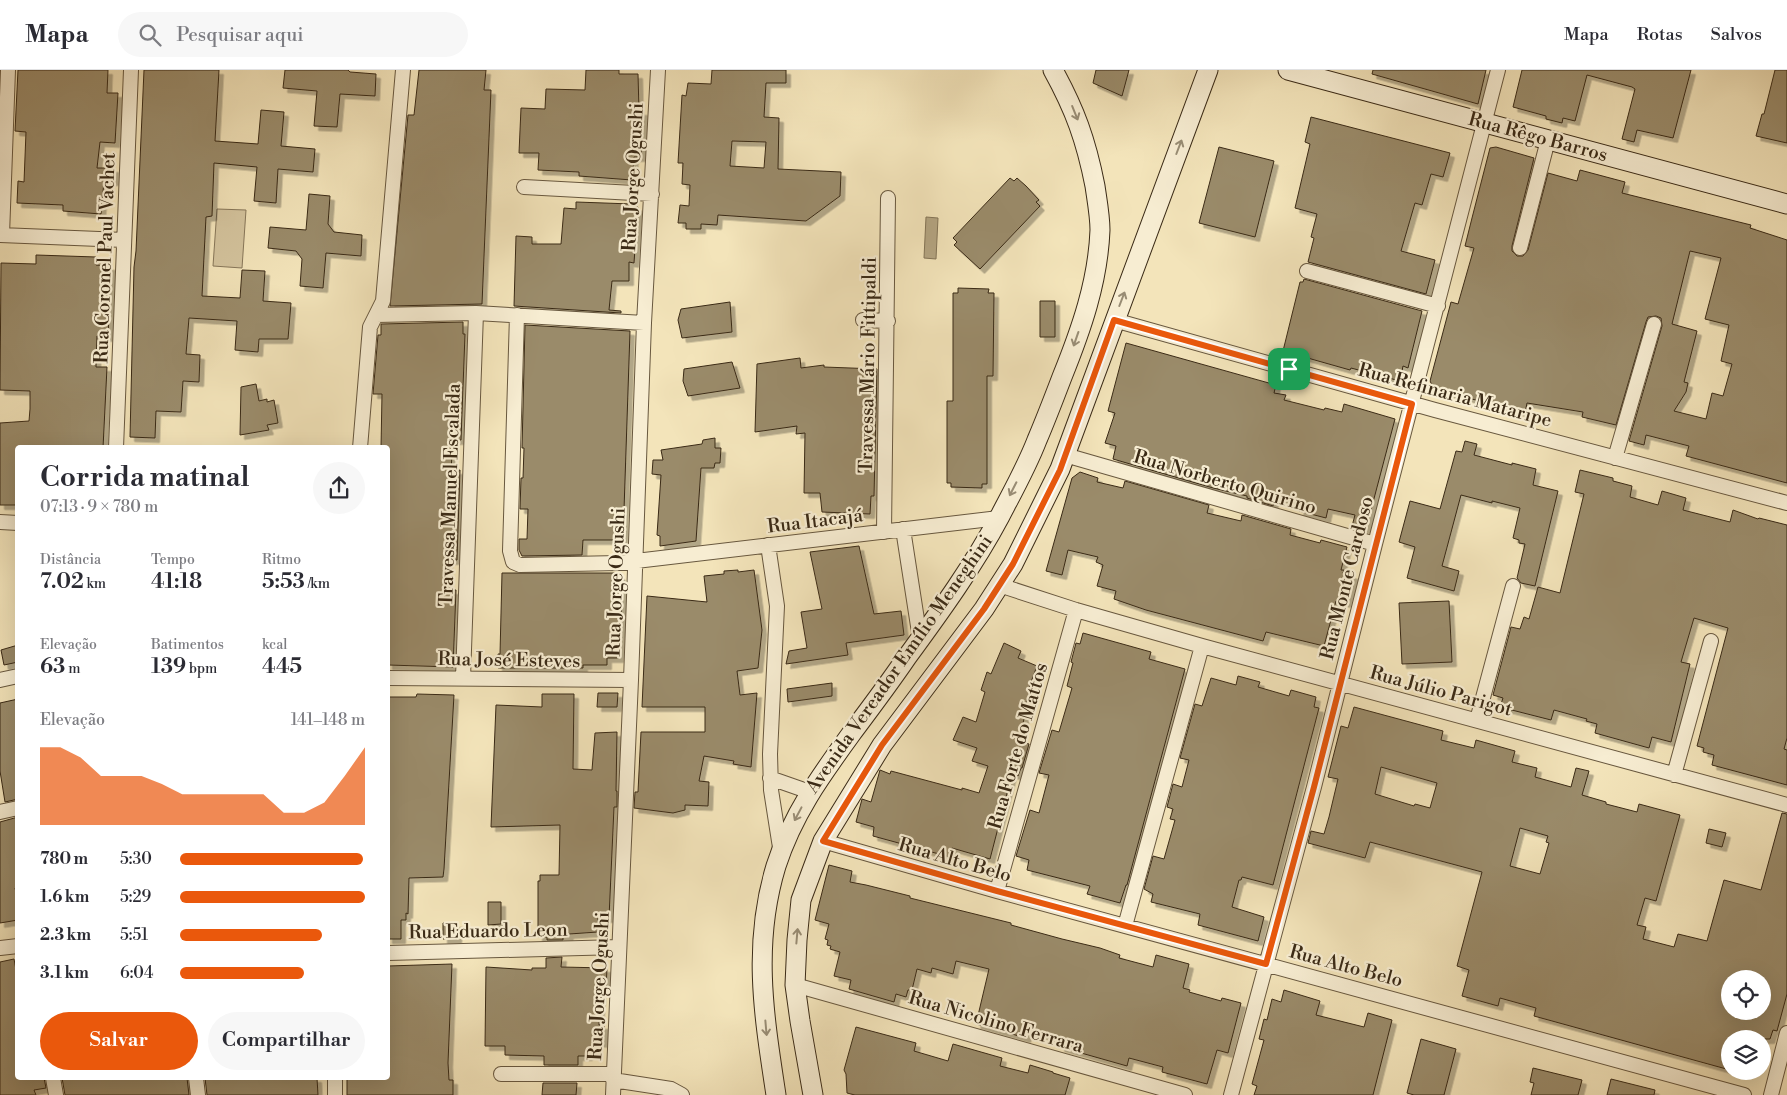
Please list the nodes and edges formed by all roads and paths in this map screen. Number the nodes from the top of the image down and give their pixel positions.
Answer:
1 (8, 70) edge
2 (131, 70) edge
3 (403, 70) edge
4 (658, 70) edge
5 (1052, 70) edge
6 (1208, 70) edge
7 (1288, 70) edge
8 (1498, 70) edge
9 (1485, 123) junction
10 (1548, 140) junction
11 (524, 187) dead end
12 (652, 194) junction
13 (888, 198) dead end
14 (1787, 204) edge
15 (1, 235) edge
16 (124, 240) junction
17 (1520, 248) dead end
18 (1307, 271) dead end
19 (1438, 306) junction
20 (476, 313) junction
21 (376, 315) junction
22 (517, 315) junction
23 (863, 320) dead end
24 (1114, 320) junction
25 (888, 321) junction
26 (644, 323) junction
27 (1654, 324) dead end
28 (1412, 404) junction
29 (116, 445) edge
30 (360, 445) edge
31 (1065, 456) junction
32 (1615, 458) junction
33 (1787, 503) edge
34 (999, 518) junction
35 (0, 522) edge
36 (15, 523) edge
37 (903, 529) junction
38 (884, 532) junction
39 (1375, 544) junction
40 (768, 545) junction
41 (636, 561) junction
42 (999, 585) junction
43 (1513, 586) dead end
44 (1076, 610) junction
45 (920, 639) junction
46 (1711, 641) dead end
47 (1202, 646) junction
48 (15, 677) edge
49 (390, 678) edge
50 (463, 678) junction
51 (0, 680) edge
52 (631, 680) junction
53 (1340, 682) junction
54 (1477, 720) junction
55 (1674, 775) junction
56 (770, 778) junction
57 (810, 792) junction
58 (1787, 805) edge
59 (15, 809) edge
60 (0, 812) edge
61 (823, 841) junction
62 (781, 854) junction
63 (997, 891) junction
64 (1125, 926) junction
65 (15, 946) edge
66 (619, 947) junction
67 (0, 948) edge
68 (390, 953) edge
69 (1266, 964) junction
70 (795, 985) junction
71 (1787, 1033) edge
72 (502, 1074) dead end
73 (614, 1077) junction
74 (53, 1080) edge
75 (196, 1080) edge
76 (335, 1080) edge
77 (56, 1095) edge
78 (198, 1095) edge
79 (334, 1095) edge
80 (613, 1095) edge
81 (682, 1095) edge
82 (776, 1095) edge
83 (813, 1095) edge
84 (1186, 1095) edge
85 (1231, 1095) edge
86 (1744, 1095) edge
87 (1770, 1095) edge

1 - 15 street
2 - 16 street, Rua Coronel Paul Vachet
3 - 21 street
4 - 12 street, Rua Jorge Ogushi
5 -> 34 main road, Avenida Vereador Emílio Meneghini
24 -> 6 main road, Avenida Vereador Emílio Meneghini
7 - 9 main road, Rua Rêgo Barros
8 - 9 street, Rua Monte Cardoso
9 - 10 main road, Rua Rêgo Barros
9 - 19 street, Rua Monte Cardoso
10 - 14 main road, Rua Rêgo Barros
10 - 17 street
11 - 12 street
12 - 26 street, Rua Jorge Ogushi
13 - 25 street, Travessa Mário Fittipaldi
15 - 16 street
16 - 29 street, Rua Coronel Paul Vachet
18 - 19 street
19 - 28 street, Rua Monte Cardoso
20 - 21 street
20 - 22 street
20 - 50 street, Travessa Manuel Escalada
21 - 30 street
22 - 26 street
22 - 41 street, Rua Itacajá
23 - 25 street
24 - 28 street, Rua Refinaria Mataripe
24 - 31 main road, Avenida Vereador Emílio Meneghini
25 - 38 street, Travessa Mário Fittipaldi
26 - 41 street, Rua Jorge Ogushi
27 - 32 street
28 - 32 street, Rua Refinaria Mataripe
28 - 39 street, Rua Monte Cardoso
31 - 39 street, Rua Norberto Quirino
31 - 42 main road, Avenida Vereador Emílio Meneghini
32 - 33 street, Rua Refinaria Mataripe
34 - 37 street, Rua Itacajá
34 - 45 main road, Avenida Vereador Emílio Meneghini
35 - 36 street
37 - 38 street, Rua Itacajá
37 - 45 street
38 - 40 street, Rua Itacajá
39 - 53 street, Rua Monte Cardoso
40 - 41 street, Rua Itacajá
40 - 56 street
41 - 52 street, Rua Jorge Ogushi
42 - 44 street, Rua Júlio Parigot
42 - 61 main road, Avenida Vereador Emílio Meneghini
43 - 54 street
44 - 47 street, Rua Júlio Parigot
44 - 63 street, Rua Forte do Mattos
45 - 57 main road, Avenida Vereador Emílio Meneghini
46 - 55 street
47 - 53 street, Rua Júlio Parigot
47 - 64 street
48 - 51 street
49 - 50 street, Rua José Esteves
50 - 52 street, Rua José Esteves
52 - 66 street, Rua Jorge Ogushi
53 - 54 street, Rua Júlio Parigot
53 - 69 street, Rua Monte Cardoso
54 - 55 street, Rua Júlio Parigot
55 - 58 street, Rua Júlio Parigot
56 - 57 street
56 - 62 street
57 -> 62 main road, Avenida Vereador Emílio Meneghini
59 - 60 street
61 - 63 street, Rua Alto Belo
70 -> 61 main road, Avenida Vereador Emílio Meneghini
62 -> 82 main road, Avenida Vereador Emílio Meneghini
63 - 64 street, Rua Alto Belo
64 - 69 street, Rua Alto Belo
65 - 67 street
66 - 68 street, Rua Eduardo Leon
66 - 73 street, Rua Jorge Ogushi
69 - 85 street, Rua Monte Cardoso
69 - 86 street, Rua Alto Belo
70 - 83 main road, Avenida Vereador Emílio Meneghini
70 - 84 street, Rua Nicolino Ferrara
71 - 87 street
72 - 73 street
73 - 80 street, Rua Jorge Ogushi
73 - 81 street
74 - 77 street
75 - 78 street
76 - 79 street

